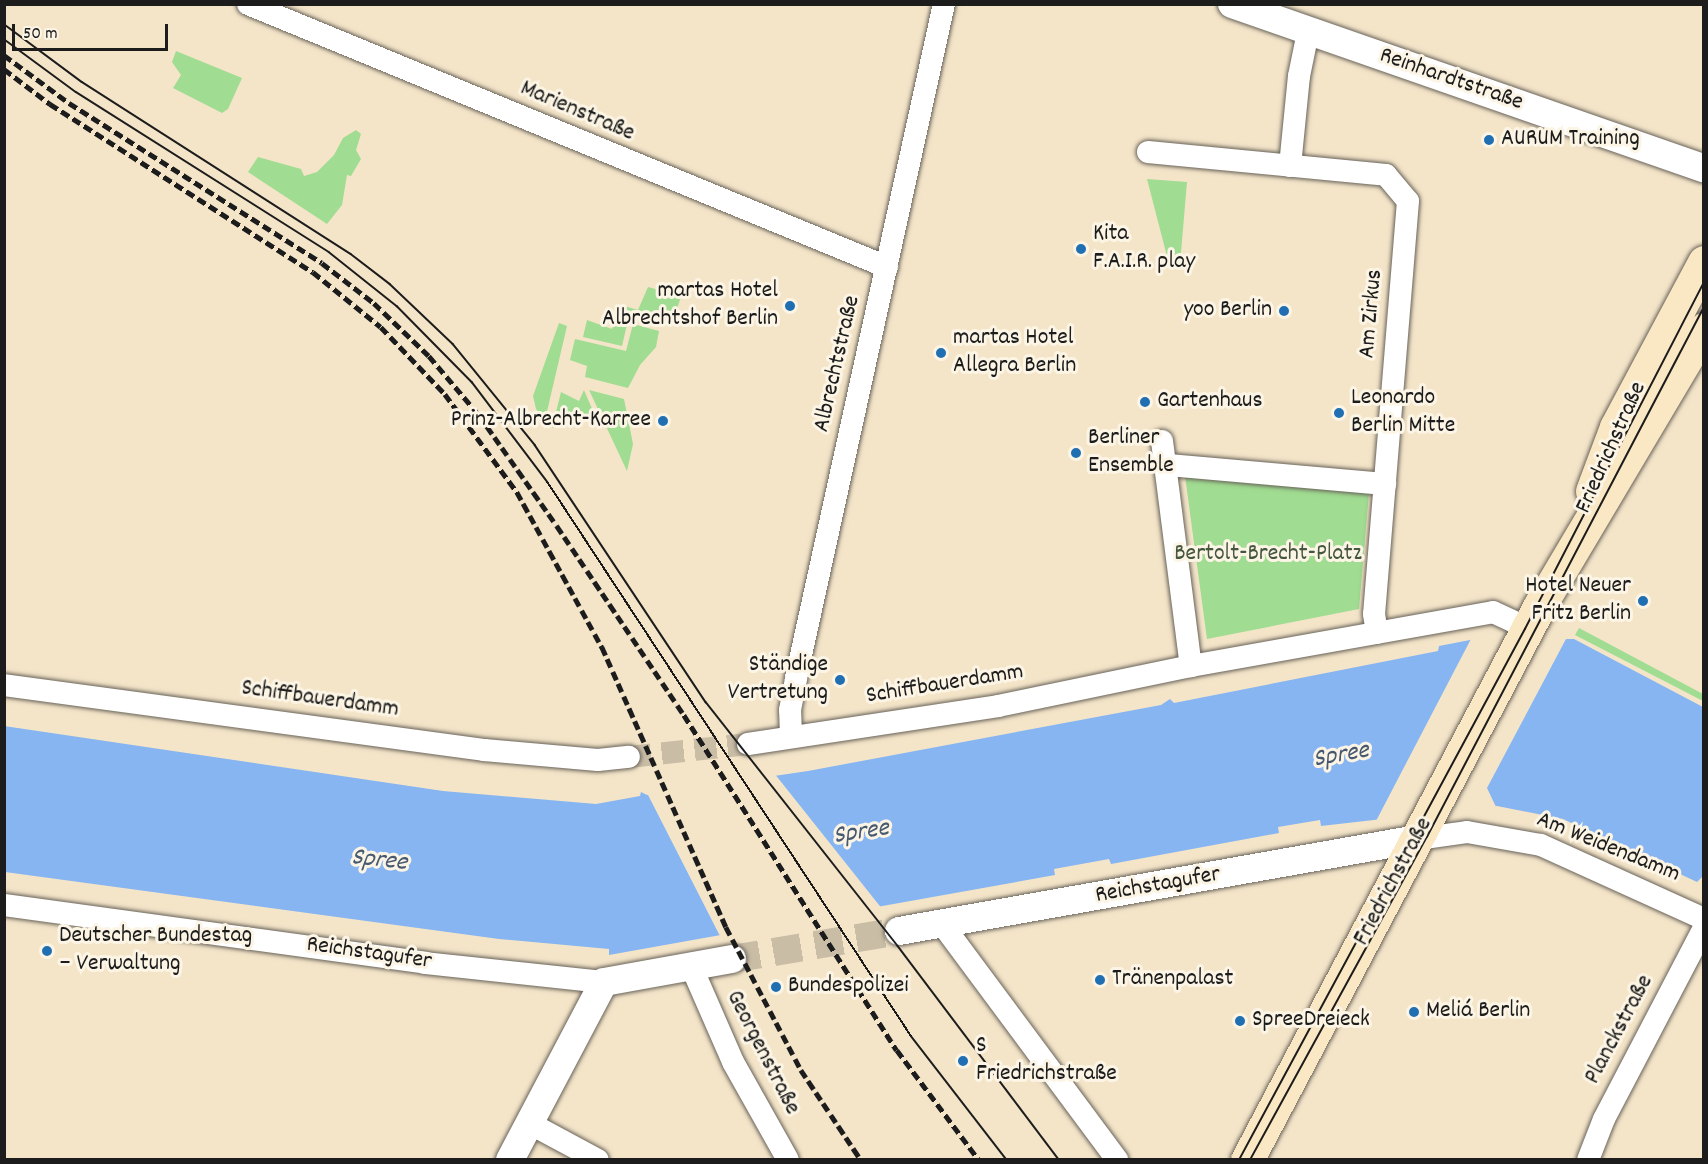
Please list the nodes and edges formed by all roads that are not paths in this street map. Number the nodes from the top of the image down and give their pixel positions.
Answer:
1 (248, 4) edge
2 (944, 4) edge
3 (1232, 4) edge
4 (1308, 32) junction
5 (1148, 152) dead end
6 (1290, 166) junction
7 (1704, 168) edge
8 (1704, 262) edge
9 (887, 267) junction
10 (1701, 340) edge
11 (1162, 441) dead end
12 (1168, 465) junction
13 (1386, 474) junction
14 (1532, 621) junction
15 (1377, 633) junction
16 (1191, 666) junction
17 (4, 685) edge
18 (791, 736) junction
19 (748, 744) tunnel mouth
20 (629, 758) tunnel mouth
21 (1421, 831) junction
22 (4, 905) edge
23 (1704, 919) edge
24 (942, 924) junction
25 (1704, 928) edge
26 (899, 931) tunnel mouth
27 (732, 959) tunnel mouth
28 (692, 968) junction
29 (604, 982) junction
30 (530, 1123) junction
31 (510, 1160) edge
32 (598, 1160) edge
33 (788, 1160) edge
34 (1117, 1160) edge
35 (1247, 1160) edge
36 (1588, 1160) edge

1 - 9 street, Marienstraße
2 - 9 street, Albrechtstraße
3 - 4 street, Reinhardtstraße
4 - 6 street
4 - 7 street, Reinhardtstraße
5 - 6 street, Am Zirkus
6 - 13 street, Am Zirkus
8 - 14 main road, Friedrichstraße
9 - 18 street, Albrechtstraße
10 - 14 main road, Friedrichstraße
11 - 12 street
12 - 13 street
12 - 16 street
13 - 15 street, Am Zirkus
14 - 15 street, Schiffbauerdamm
14 - 21 main road, Friedrichstraße
15 - 16 street, Schiffbauerdamm
16 - 18 street, Schiffbauerdamm
17 - 20 street, Schiffbauerdamm
18 - 19 street, Schiffbauerdamm
21 - 23 street, Am Weidendamm
21 - 24 street, Reichstagufer
21 - 35 main road, Friedrichstraße
22 - 29 street, Reichstagufer
24 - 26 street, Reichstagufer
24 - 34 street
25 - 36 street, Planckstraße
27 - 28 street, Reichstagufer
28 - 29 street, Reichstagufer
28 - 33 street, Georgenstraße
29 - 30 street
30 - 31 street
30 - 32 street

